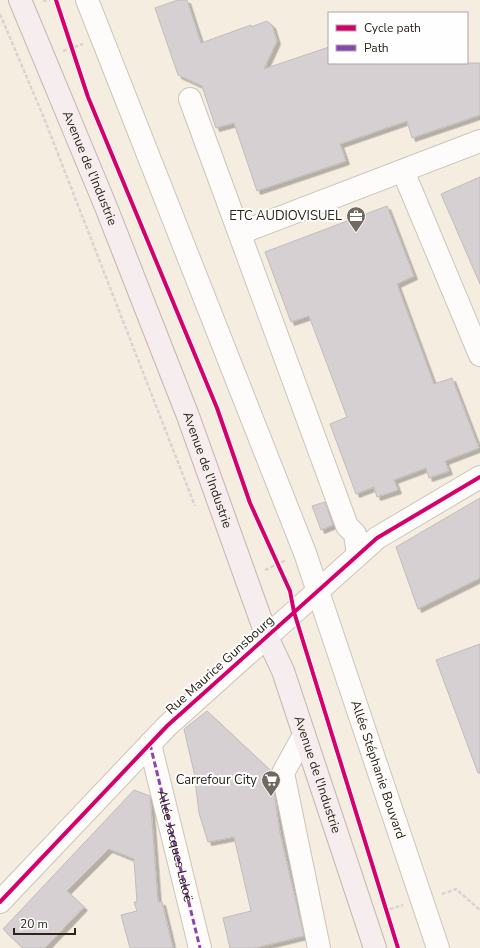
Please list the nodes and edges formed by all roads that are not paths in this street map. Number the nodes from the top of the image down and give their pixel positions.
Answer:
1 (20, 0) edge
2 (87, 0) edge
3 (190, 99) dead end
4 (480, 142) edge
5 (403, 171) junction
6 (240, 233) junction
7 (480, 355) edge
8 (480, 477) edge
9 (358, 555) junction
10 (317, 591) junction
11 (267, 637) junction
12 (304, 735) junction
13 (150, 744) junction
14 (0, 902) edge
15 (200, 948) edge
16 (319, 948) edge
17 (375, 948) edge
18 (438, 948) edge

1 - 11 main road, Avenue de l'Industrie
2 - 10 street
3 - 6 street
4 - 5 street
5 - 6 street
5 - 7 street
6 - 9 street
8 - 9 street, Rue Maurice Gunsbourg
9 - 10 street, Rue Maurice Gunsbourg
10 - 11 street, Rue Maurice Gunsbourg
10 - 18 street, Allée Stéphanie Bouvard
11 - 12 main road, Avenue de l'Industrie
11 - 13 street, Rue Maurice Gunsbourg
12 - 16 street
12 - 17 main road, Avenue de l'Industrie
13 - 14 street, Rue Maurice Gunsbourg
13 - 15 street, Allée Jacques Laloë

